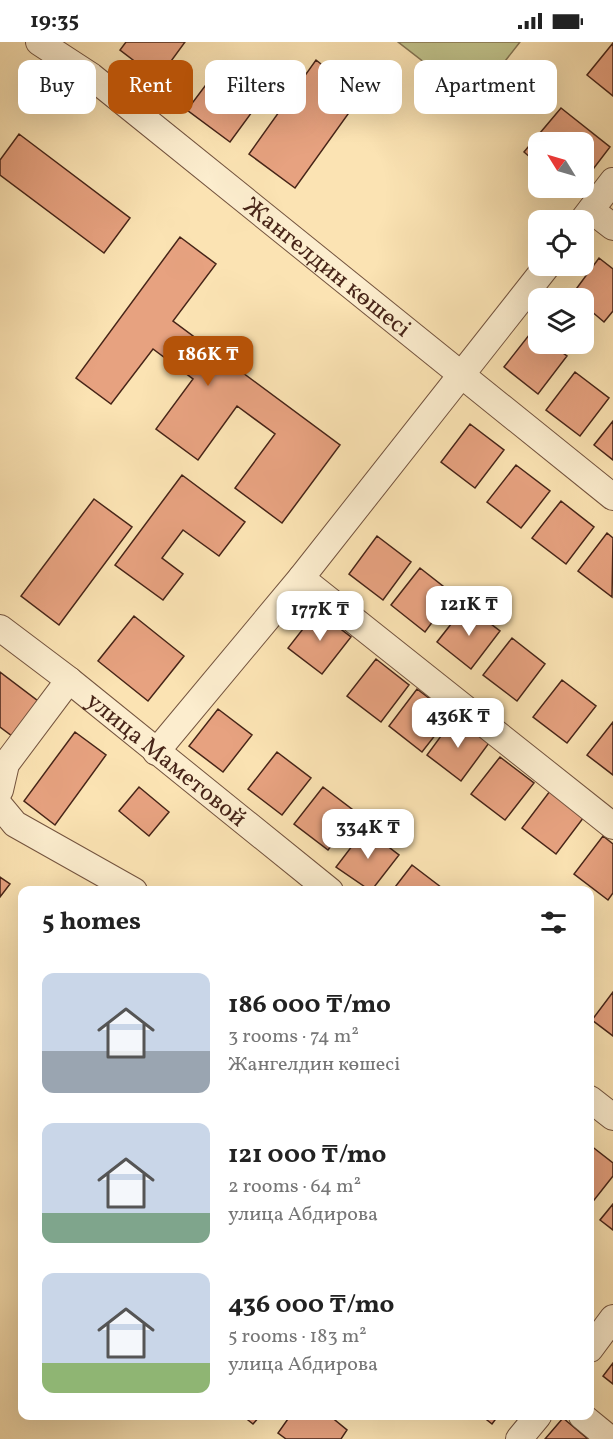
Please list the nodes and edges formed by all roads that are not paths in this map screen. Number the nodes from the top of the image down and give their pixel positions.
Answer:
1 (39, 42) edge
2 (613, 181) edge
3 (591, 210) edge
4 (594, 218) edge
5 (613, 227) edge
6 (539, 276) edge
7 (460, 374) junction
8 (613, 497) edge
9 (301, 578) junction
10 (0, 628) edge
11 (69, 680) junction
12 (156, 752) junction
13 (0, 790) edge
14 (0, 806) edge
15 (613, 826) edge
16 (125, 886) edge
17 (324, 886) edge
18 (594, 1101) edge
19 (613, 1117) edge
20 (613, 1318) edge
21 (594, 1344) edge
22 (535, 1420) edge
23 (587, 1420) edge
24 (519, 1439) edge
25 (609, 1439) edge

1 - 7 street, Жангелдин көшесі
2 - 3 street
4 - 5 street
6 - 7 street
7 - 8 street, Жангелдин көшесі
7 - 9 street
9 - 12 street
9 - 15 street
10 - 11 street, улица Маметовой
11 - 12 street, улица Маметовой
11 - 13 street
12 - 17 street, улица Маметовой
14 - 16 street
18 - 19 street
20 - 21 street
22 - 24 street
23 - 25 street

